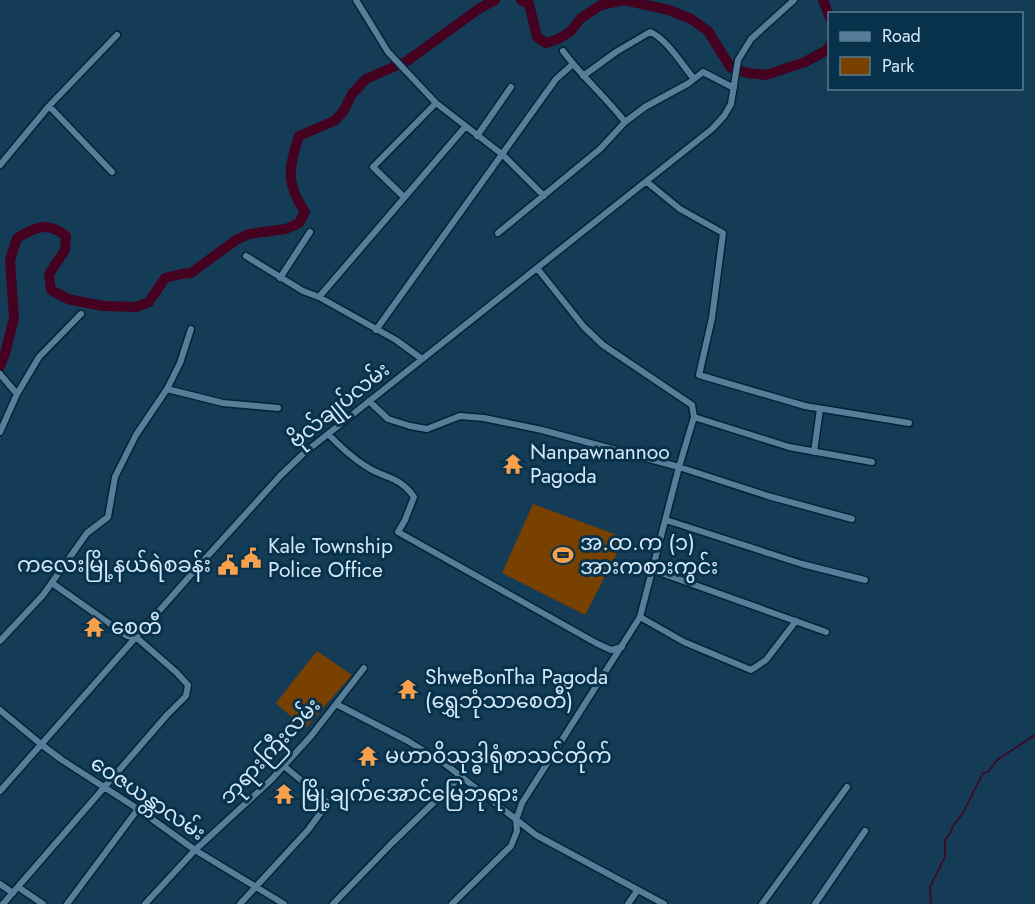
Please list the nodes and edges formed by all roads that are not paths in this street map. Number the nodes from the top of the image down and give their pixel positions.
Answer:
1 (356, 0) edge
2 (794, 0) edge
3 (117, 35) dead end
4 (563, 51) dead end
5 (573, 64) junction
6 (584, 76) junction
7 (694, 79) junction
8 (511, 87) dead end
9 (734, 88) junction
10 (436, 103) junction
11 (49, 106) junction
12 (625, 122) junction
13 (465, 127) junction
14 (477, 136) junction
15 (503, 155) junction
16 (0, 165) edge
17 (112, 172) dead end
18 (647, 182) junction
19 (544, 196) junction
20 (404, 197) junction
21 (310, 232) dead end
22 (498, 233) dead end
23 (246, 256) dead end
24 (537, 268) junction
25 (280, 278) junction
26 (319, 297) junction
27 (81, 314) dead end
28 (191, 329) dead end
29 (376, 330) junction
30 (422, 359) junction
31 (1, 375) edge
32 (167, 389) junction
33 (17, 394) junction
34 (369, 400) junction
35 (278, 408) dead end
36 (819, 409) junction
37 (694, 417) junction
38 (909, 423) dead end
39 (0, 432) edge
40 (328, 434) junction
41 (814, 452) junction
42 (872, 462) dead end
43 (679, 467) junction
44 (852, 519) dead end
45 (666, 520) junction
46 (653, 570) junction
47 (865, 580) dead end
48 (52, 583) junction
49 (640, 617) junction
50 (795, 621) junction
51 (826, 632) dead end
52 (137, 638) junction
53 (0, 641) edge
54 (622, 646) junction
55 (364, 668) dead end
56 (336, 704) junction
57 (0, 710) edge
58 (42, 745) junction
59 (284, 766) junction
60 (460, 777) junction
61 (847, 787) dead end
62 (105, 788) junction
63 (0, 791) edge
64 (138, 809) junction
65 (516, 820) junction
66 (865, 831) dead end
67 (195, 850) junction
68 (0, 884) edge
69 (256, 886) junction
70 (15, 890) junction
71 (637, 891) junction
72 (3, 904) edge
73 (43, 904) edge
74 (67, 904) edge
75 (145, 904) edge
76 (240, 904) edge
77 (284, 904) edge
78 (333, 904) edge
79 (453, 904) edge
80 (628, 904) edge
81 (663, 904) edge
82 (762, 904) edge
83 (815, 904) edge

1 - 10 street
2 - 9 street, ဗိုလ်ချုပ်လမ်း
3 - 11 street
4 - 5 street
5 - 6 street
5 - 15 street
6 - 7 street
6 - 12 street
7 - 9 street
7 - 12 street
8 - 14 street
9 - 18 street, ဗိုလ်ချုပ်လမ်း
10 - 13 street
10 - 20 street
11 - 16 street
11 - 17 street
12 - 19 street
13 - 14 street
13 - 20 street
14 - 15 street
15 - 19 street
15 - 29 street
18 - 24 street, ဗိုလ်ချုပ်လမ်း
18 - 36 street
19 - 22 street
20 - 26 street
21 - 25 street
23 - 25 street
24 - 30 street, ဗိုလ်ချုပ်လမ်း
24 - 37 street
25 - 26 street
26 - 29 street
27 - 33 street
28 - 32 street
29 - 30 street
30 - 34 street, ဗိုလ်ချုပ်လမ်း
31 - 33 street
32 - 35 street
32 - 48 street
33 - 39 street
34 - 40 street, ဗိုလ်ချုပ်လမ်း
34 - 43 street
36 - 38 street
36 - 41 street
37 - 41 street
37 - 43 street
40 - 52 street, ဗိုလ်ချုပ်လမ်း
40 - 54 street
41 - 42 street
43 - 44 street
43 - 45 street
45 - 46 street
45 - 47 street
46 - 49 street
46 - 50 street
48 - 52 street
48 - 53 street
49 - 50 street
49 - 54 street
50 - 51 street
52 - 58 street, ဗိုလ်ချုပ်လမ်း
52 - 62 street
54 - 65 street
55 - 56 street, ဘုရားကြီးလမ်း
56 - 59 street, ဘုရားကြီးလမ်း
56 - 60 street
57 - 58 street, ဝေဇယန္တာလမ်း
58 - 62 street, ဝေဇယန္တာလမ်း
58 - 63 street, ဗိုလ်ချုပ်လမ်း
59 - 67 street, ဘုရားကြီးလမ်း
59 - 69 street
60 - 65 street
60 - 78 street
61 - 82 street
62 - 64 street, ဝေဇယန္တာလမ်း
62 - 70 street
64 - 67 street, ဝေဇယန္တာလမ်း
64 - 74 street
65 - 71 street
65 - 79 street
66 - 83 street
67 - 69 street, ဝေဇယန္တာလမ်း
67 - 75 street, ဘုရားကြီးလမ်း
68 - 70 street
69 - 76 street
69 - 77 street, ဝေဇယန္တာလမ်း
70 - 72 street
70 - 73 street
71 - 80 street
71 - 81 street

